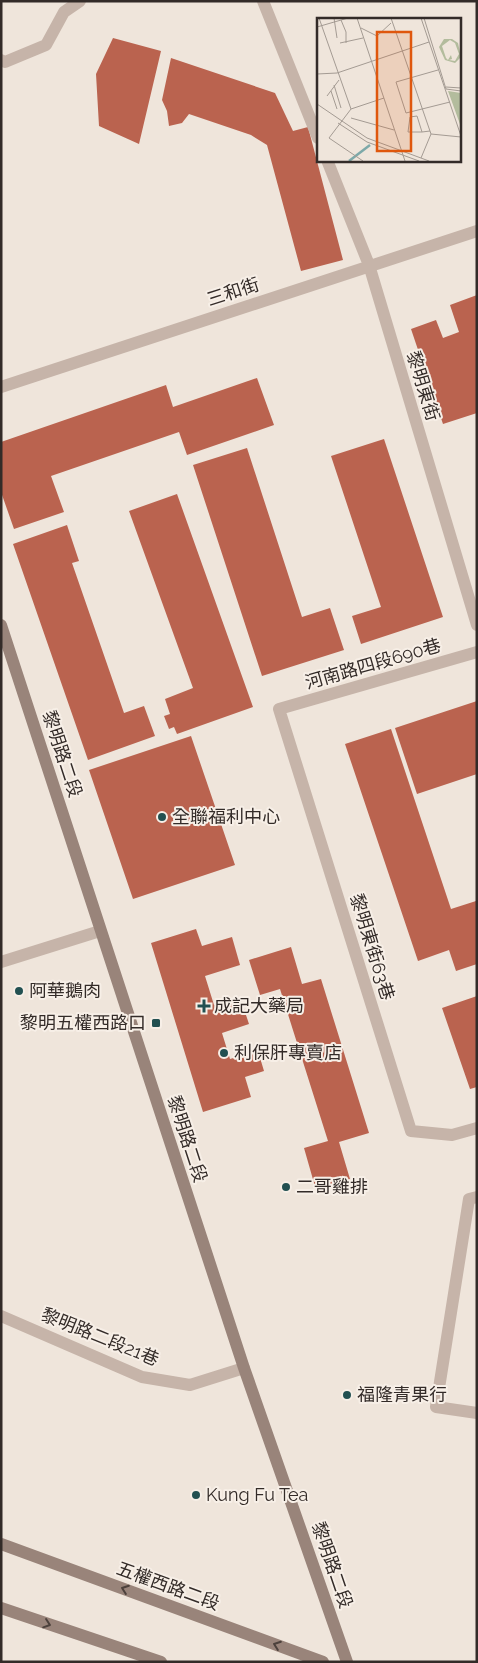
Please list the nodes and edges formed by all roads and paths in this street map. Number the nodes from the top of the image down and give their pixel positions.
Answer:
1 (80, 1) edge
2 (263, 1) edge
3 (1, 60) edge
4 (317, 136) edge
5 (327, 161) edge
6 (477, 231) edge
7 (369, 266) junction
8 (1, 387) edge
9 (1, 625) edge
10 (477, 625) edge
11 (477, 652) edge
12 (279, 709) joint
13 (100, 930) junction
14 (1, 962) edge
15 (477, 1128) edge
16 (477, 1197) edge
17 (1, 1316) edge
18 (244, 1368) junction
19 (477, 1413) edge
20 (1, 1544) edge
21 (1, 1608) edge
22 (160, 1662) edge
23 (323, 1662) edge
24 (348, 1662) edge

1 - 3 street
2 - 4 street
5 - 7 street, 黎明東街
6 - 7 street, 三和街
7 - 8 street, 三和街
7 - 10 street, 黎明東街
9 - 13 main road, 黎明路二段
11 - 12 street, 河南路四段690巷
12 - 15 street, 黎明東街63巷
13 - 14 street
13 - 18 main road, 黎明路二段
16 - 19 street
17 - 18 street, 黎明路二段21巷
18 - 24 main road, 黎明路二段
23 -> 20 main road, 五權西路二段
21 -> 22 main road

